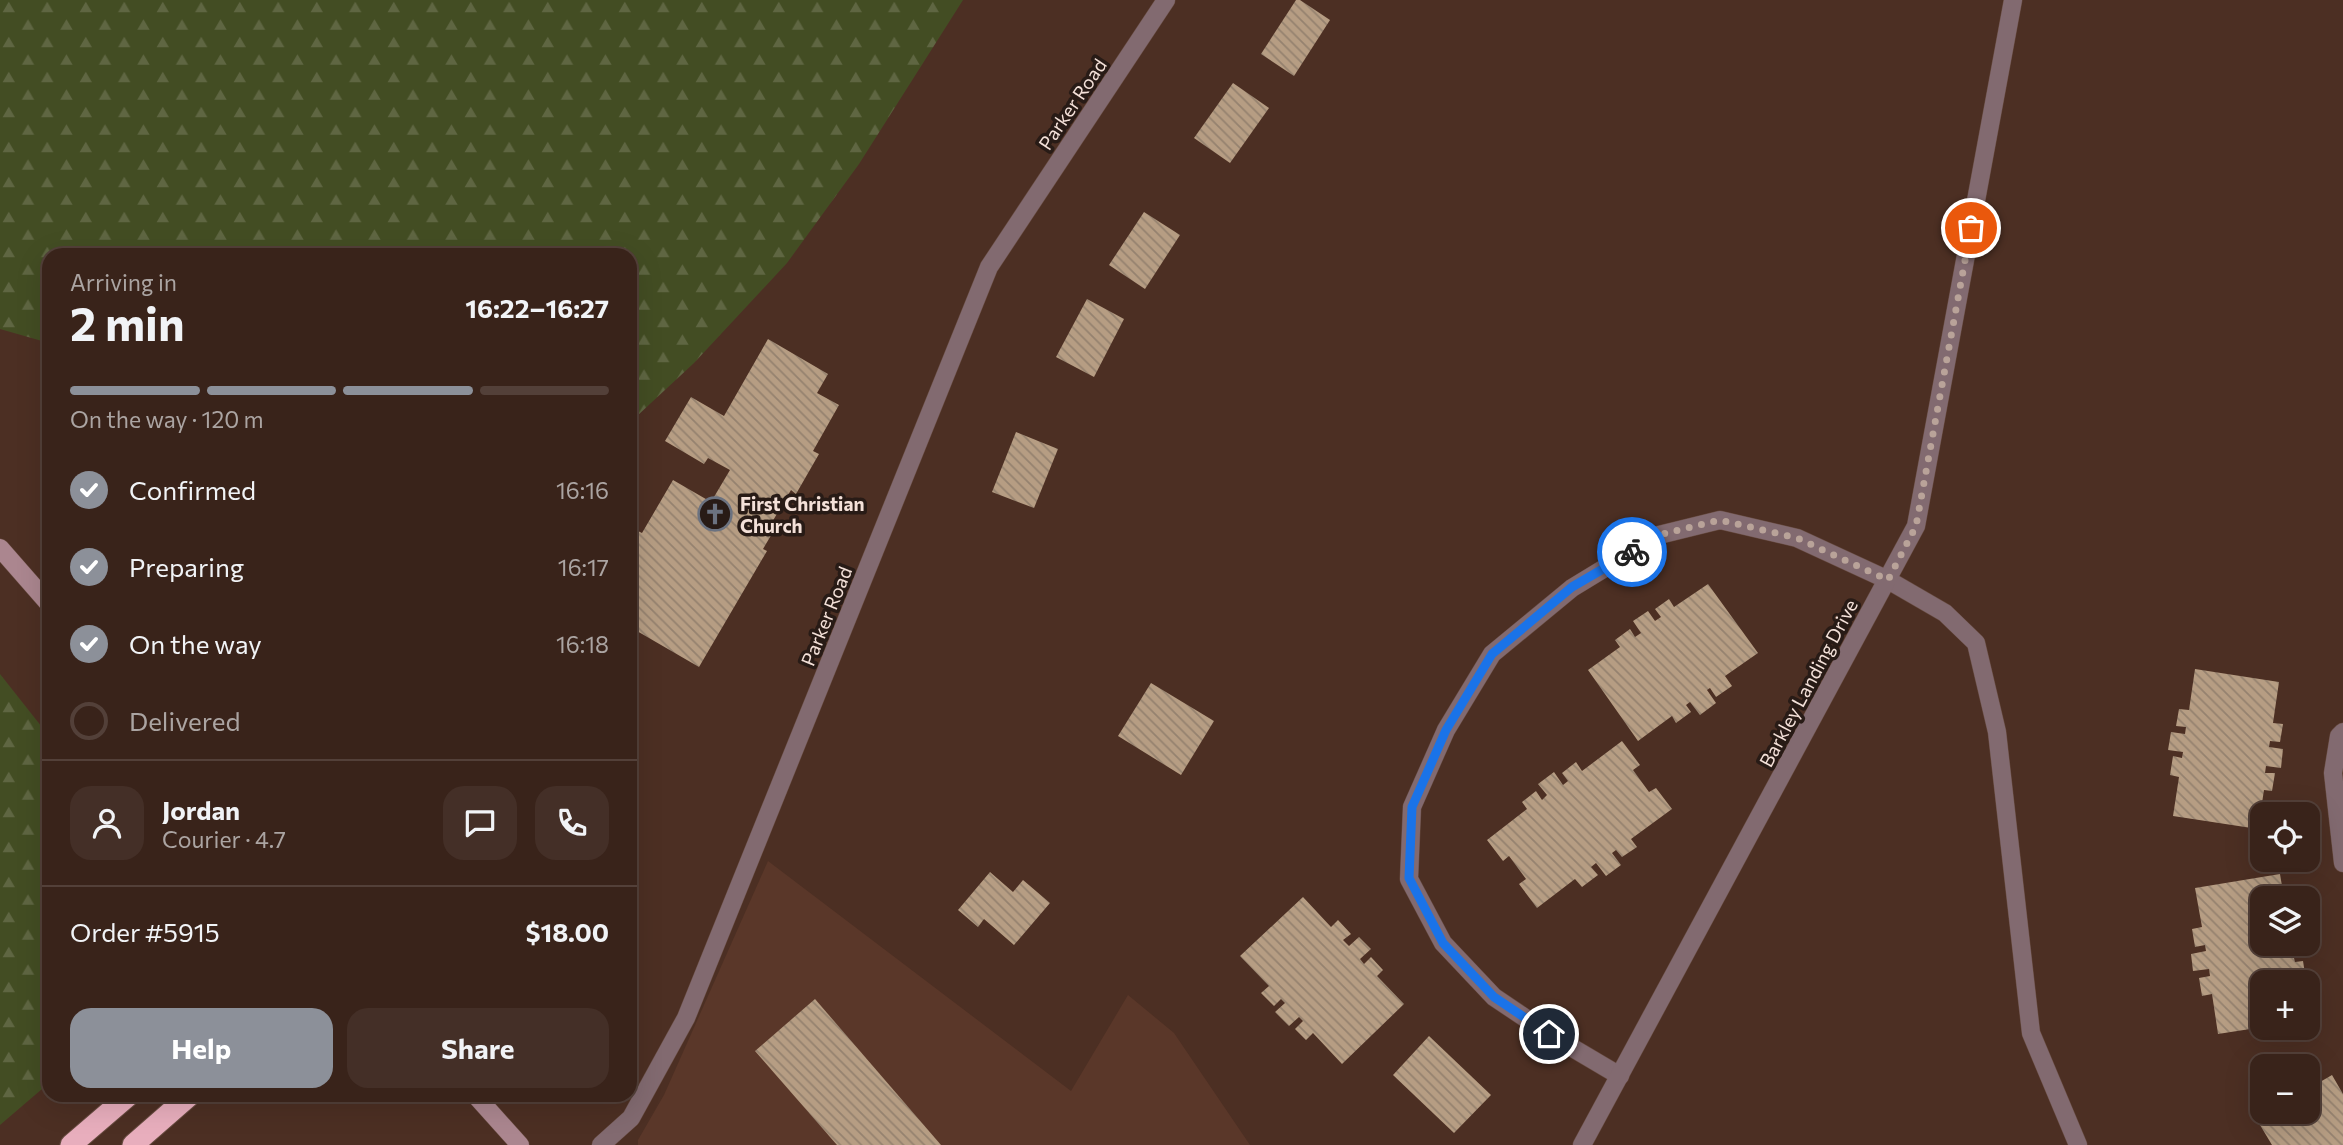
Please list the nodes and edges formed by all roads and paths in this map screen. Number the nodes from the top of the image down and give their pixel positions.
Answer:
1 (1166, 0) edge
2 (2013, 0) edge
3 (0, 548) edge
4 (1888, 580) junction
5 (42, 596) edge
6 (2343, 732) edge
7 (2343, 863) edge
8 (1620, 1076) junction
9 (121, 1102) edge
10 (182, 1102) edge
11 (482, 1102) edge
12 (71, 1145) edge
13 (133, 1145) edge
14 (520, 1145) edge
15 (601, 1145) edge
16 (1583, 1145) edge
17 (2078, 1145) edge

1 - 15 street, Parker Road
2 - 4 street, Barkley Landing Drive
3 - 5 main road
4 - 8 street, Barkley Landing Drive
4 - 8 street
4 - 17 street
6 - 7 street
8 - 16 street, Barkley Landing Drive
9 - 12 highway
10 - 13 highway
11 - 14 main road

